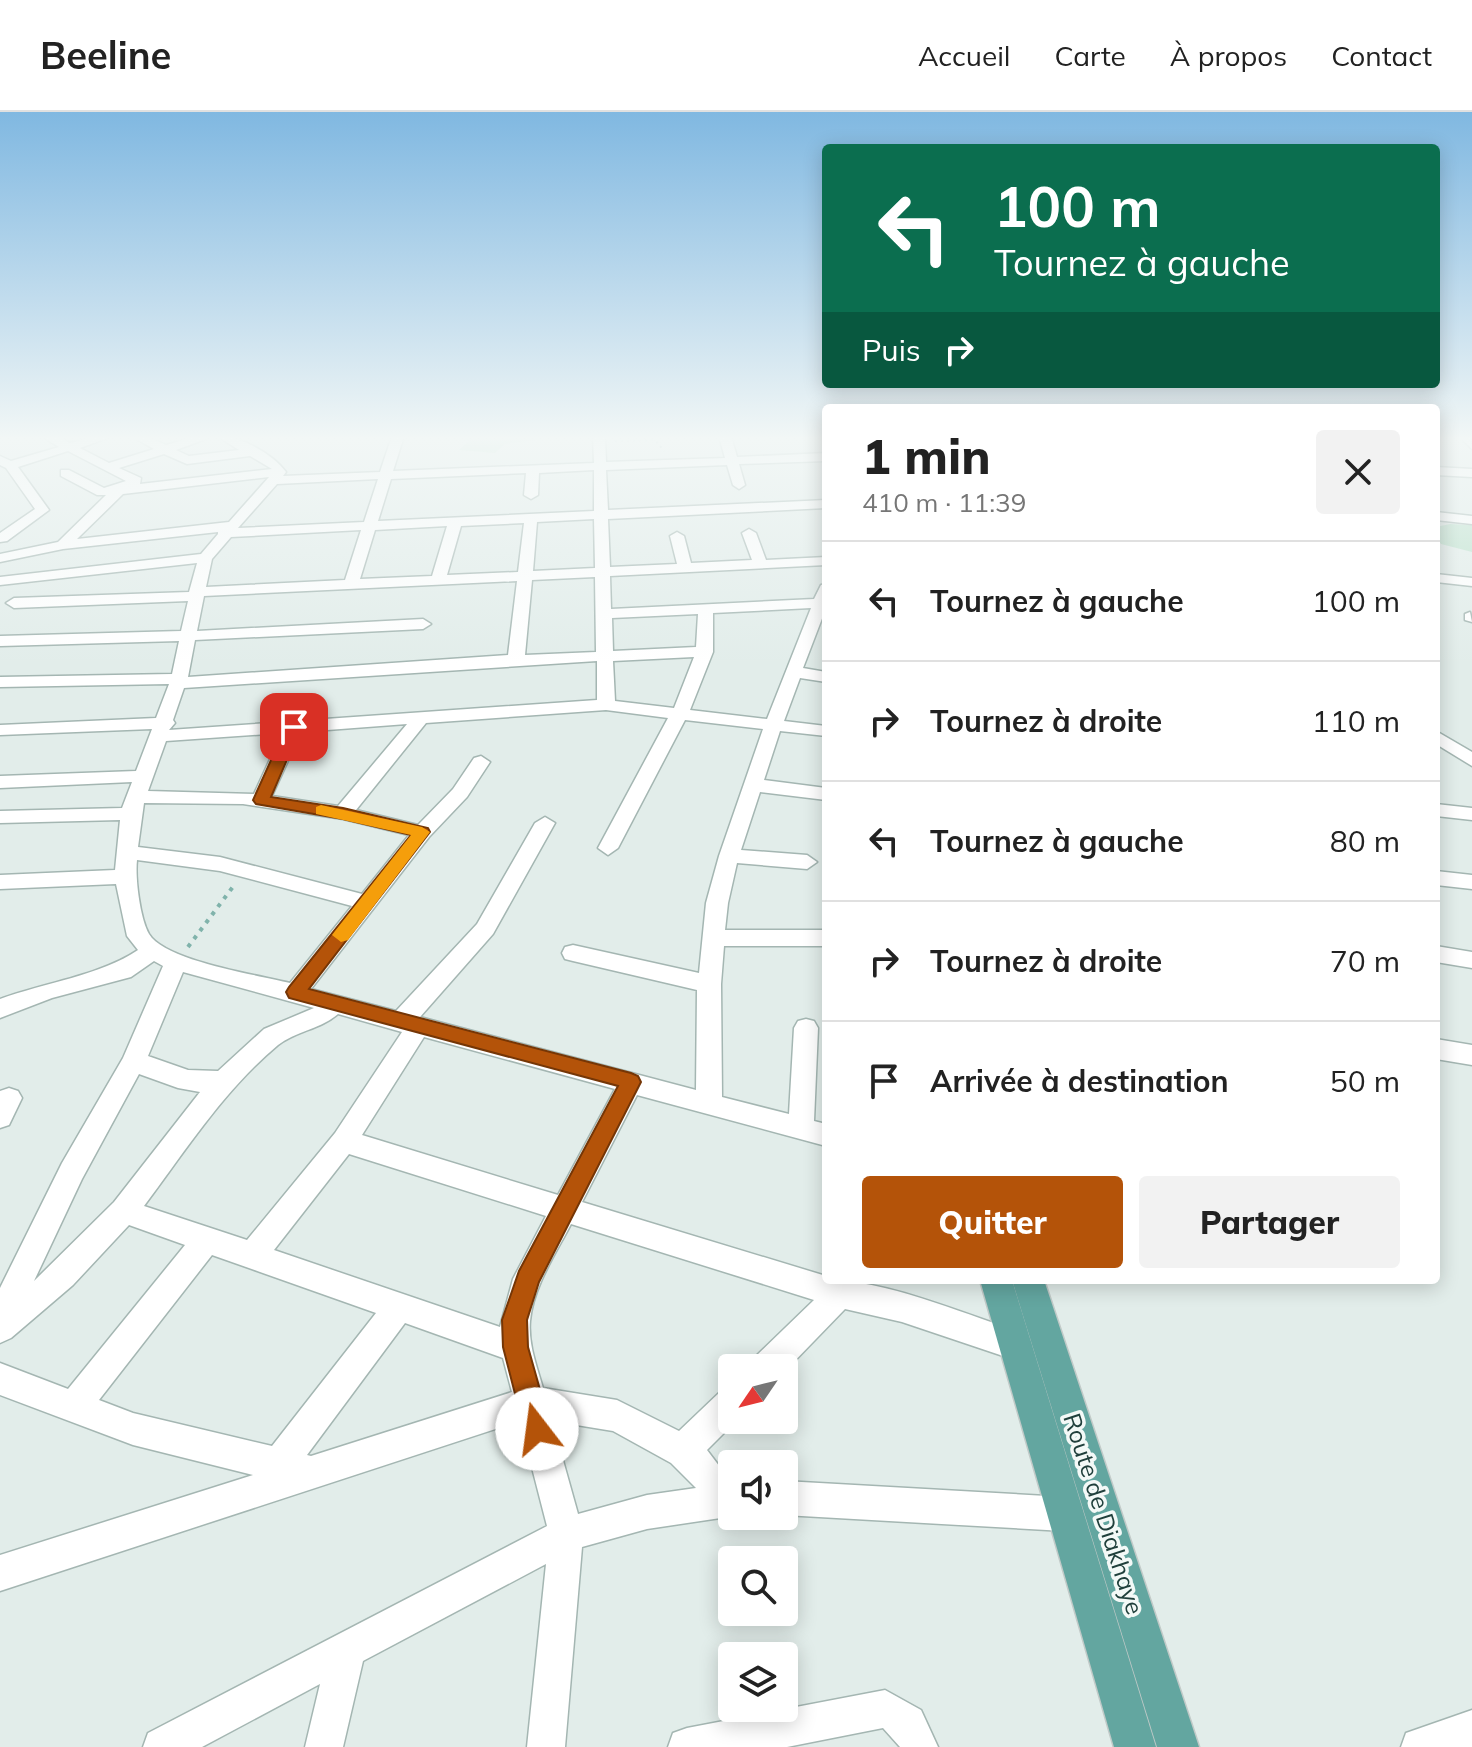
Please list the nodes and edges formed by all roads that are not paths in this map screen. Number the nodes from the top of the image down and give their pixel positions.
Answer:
1 (39, 512) edge
2 (96, 512) edge
3 (243, 512) edge
4 (373, 512) edge
5 (639, 512) edge
6 (601, 514) junction
7 (1440, 516) edge
8 (531, 518) junction
9 (1472, 520) edge
10 (455, 522) junction
11 (369, 526) junction
12 (227, 530) junction
13 (749, 533) dead end
14 (677, 536) dead end
15 (1, 537) edge
16 (63, 545) junction
17 (35, 550) junction
18 (2, 557) edge
19 (205, 558) junction
20 (822, 561) edge
21 (760, 564) junction
22 (685, 568) junction
23 (603, 572) junction
24 (524, 576) junction
25 (1440, 578) edge
26 (28, 579) junction
27 (438, 580) junction
28 (1472, 582) edge
29 (4, 584) edge
30 (351, 585) junction
31 (195, 594) junction
32 (822, 595) edge
33 (822, 602) edge
34 (14, 603) dead end
35 (705, 608) junction
36 (604, 614) junction
37 (423, 624) dead end
38 (818, 628) edge
39 (187, 636) junction
40 (0, 641) edge
41 (705, 652) junction
42 (605, 656) junction
43 (516, 660) junction
44 (794, 672) junction
45 (822, 676) edge
46 (179, 681) junction
47 (0, 682) edge
48 (606, 705) junction
49 (681, 714) junction
50 (421, 718) junction
51 (773, 726) junction
52 (294, 727) junction
53 (163, 729) junction
54 (0, 730) edge
55 (822, 731) edge
56 (1440, 738) edge
57 (1440, 750) edge
58 (1469, 755) edge
59 (481, 762) dead end
60 (142, 776) junction
61 (0, 782) edge
62 (754, 785) junction
63 (822, 794) edge
64 (261, 800) junction
65 (133, 806) junction
66 (1440, 810) edge
67 (343, 813) junction
68 (1472, 814) edge
69 (0, 817) edge
70 (545, 823) dead end
71 (422, 832) junction
72 (608, 848) dead end
73 (127, 852) junction
74 (729, 856) junction
75 (807, 862) dead end
76 (125, 877) junction
77 (1440, 878) edge
78 (0, 882) edge
79 (1472, 882) edge
80 (368, 903) junction
81 (714, 938) junction
82 (822, 938) edge
83 (573, 953) dead end
84 (1440, 955) edge
85 (164, 956) junction
86 (1472, 960) edge
87 (709, 984) junction
88 (296, 992) junction
89 (335, 1003) junction
90 (0, 1009) edge
91 (411, 1023) junction
92 (806, 1028) dead end
93 (1440, 1050) edge
94 (1472, 1055) edge
95 (134, 1061) junction
96 (224, 1080) junction
97 (631, 1082) junction
98 (709, 1103) junction
99 (801, 1128) junction
100 (822, 1134) edge
101 (344, 1141) junction
102 (563, 1207) junction
103 (124, 1211) junction
104 (206, 1240) junction
105 (252, 1256) junction
106 (997, 1284) edge
107 (1029, 1284) edge
108 (840, 1294) junction
109 (399, 1307) junction
110 (0, 1320) edge
111 (0, 1328) edge
112 (1015, 1345) junction
113 (516, 1347) junction
114 (780, 1354) edge
115 (0, 1379) edge
116 (530, 1402) junction
117 (75, 1406) junction
118 (718, 1416) edge
119 (683, 1451) junction
120 (295, 1468) junction
121 (718, 1488) edge
122 (798, 1499) edge
123 (718, 1502) edge
124 (1064, 1514) junction
125 (566, 1534) junction
126 (0, 1573) edge
127 (346, 1653) junction
128 (1472, 1729) edge
129 (162, 1747) edge
130 (324, 1747) edge
131 (546, 1747) edge
132 (687, 1747) edge
133 (919, 1747) edge
134 (1135, 1747) edge
135 (1178, 1747) edge
136 (1420, 1747) edge

1 - 15 street
2 - 16 street
3 - 12 street
4 - 11 street
5 - 6 street
6 - 8 street
6 - 23 street
7 - 9 street
8 - 10 street
8 - 24 street
10 - 11 street
10 - 27 street
11 - 12 street
11 - 30 street
12 - 16 street
12 - 19 street
13 - 21 street
14 - 22 street
15 - 18 street
16 - 17 street
17 - 18 street
17 - 26 street
19 - 26 street
19 - 31 street
20 - 21 street
21 - 22 street
22 - 23 street
23 - 24 street
23 - 36 street
24 - 27 street
24 - 43 street
25 - 28 street
26 - 29 street
27 - 30 street
30 - 31 street
31 - 34 street
31 - 39 street
32 - 35 street
33 - 38 street
35 - 36 street
35 - 41 street
36 - 42 street
37 - 39 street
38 - 44 street
39 - 40 street
39 - 46 street
41 - 42 street
41 - 49 street
42 - 43 street
42 - 48 street
43 - 46 street
44 - 45 street
44 - 51 street
46 - 47 street
46 - 53 street
48 - 49 street
48 - 50 street
49 - 51 street
49 - 72 street
50 - 52 street
50 - 67 street
51 - 55 street
51 - 62 street
52 - 53 street
52 - 64 street
53 - 54 street
53 - 60 street
56 - 58 street
57 - 58 street
59 - 71 street
60 - 61 street
60 - 65 street
62 - 63 street
62 - 74 street
64 - 65 street
64 - 67 street
65 - 69 street
65 - 73 street
66 - 68 street
67 - 71 street
70 - 91 street
71 - 80 street
73 - 76 street
73 - 80 street
74 - 75 street
74 - 81 street
76 - 78 street
76 - 85 street
77 - 79 street
80 - 88 street
81 - 82 street
81 - 87 street
83 - 87 street
84 - 86 street
85 - 88 street
85 - 90 street
85 - 95 street
87 - 98 street
88 - 89 street
89 - 91 street
89 - 96 street
91 - 97 street
91 - 101 street
92 - 99 street
93 - 94 street
95 - 96 street
95 - 110 street
96 - 103 street
97 - 98 street
97 - 102 street
98 - 99 street
99 - 100 street
101 - 102 street
101 - 105 street
102 - 108 street
102 - 113 street
103 - 104 street
103 - 111 street
104 - 105 street
104 - 117 street
105 - 109 street
106 - 112 main road, Route de Diakhaye
107 - 135 main road, Route de Diakhaye
108 - 112 street
108 - 114 street
109 - 113 street
109 - 120 street
112 - 124 main road, Route de Diakhaye
113 - 116 street
115 - 117 street
116 - 119 street
116 - 120 street
116 - 125 street
117 - 120 street
118 - 119 street
119 - 121 street
120 - 126 street
122 - 124 street
123 - 125 street
124 - 134 main road, Route de Diakhaye
125 - 127 street
125 - 131 street
127 - 129 street
127 - 130 street
128 - 136 street
132 - 133 street

